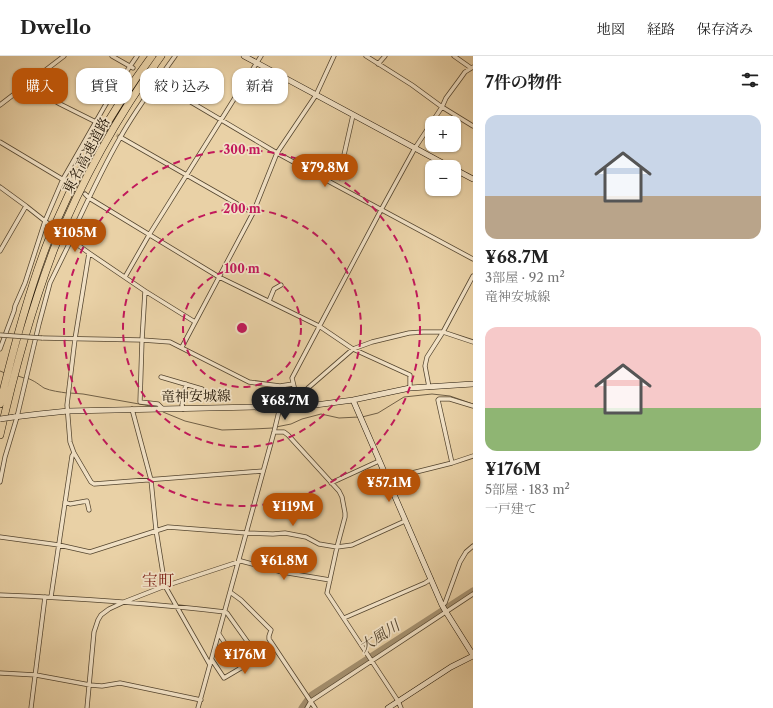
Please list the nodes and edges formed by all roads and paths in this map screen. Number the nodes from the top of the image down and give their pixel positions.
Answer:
1 (64, 56) edge
2 (112, 56) edge
3 (137, 56) edge
4 (152, 56) edge
5 (161, 56) edge
6 (175, 56) edge
7 (244, 56) edge
8 (261, 56) edge
9 (334, 56) edge
10 (366, 56) edge
11 (385, 56) edge
12 (454, 56) edge
13 (257, 63) junction
14 (378, 64) junction
15 (132, 67) junction
16 (48, 68) edge
17 (167, 68) edge
18 (472, 68) edge
19 (316, 95) junction
20 (12, 96) edge
21 (60, 104) edge
22 (142, 104) edge
23 (195, 104) edge
24 (0, 105) edge
25 (442, 107) junction
26 (354, 115) junction
27 (221, 119) junction
28 (97, 122) junction
29 (473, 126) edge
30 (120, 137) junction
31 (0, 142) edge
32 (415, 148) junction
33 (277, 153) junction
34 (437, 160) edge
35 (461, 173) edge
36 (187, 175) junction
37 (63, 179) junction
38 (473, 179) edge
39 (328, 181) junction
40 (67, 182) tunnel mouth
41 (0, 187) edge
42 (84, 194) tunnel mouth
43 (89, 198) junction
44 (26, 206) junction
45 (381, 210) junction
46 (253, 213) junction
47 (45, 221) junction
48 (50, 225) dead end
49 (149, 235) junction
50 (69, 238) junction
51 (0, 251) edge
52 (89, 253) junction
53 (473, 259) edge
54 (473, 276) edge
55 (125, 277) junction
56 (219, 277) junction
57 (281, 285) dead end
58 (145, 291) junction
59 (269, 301) junction
60 (195, 322) junction
61 (319, 326) junction
62 (443, 332) junction
63 (0, 336) edge
64 (75, 339) junction
65 (142, 340) junction
66 (473, 342) edge
67 (182, 347) junction
68 (0, 349) edge
69 (353, 349) junction
70 (161, 377) dead end
71 (186, 384) junction
72 (293, 384) junction
73 (473, 384) edge
74 (429, 387) junction
75 (410, 388) junction
76 (202, 389) dead end
77 (353, 400) junction
78 (0, 404) edge
79 (308, 406) junction
80 (473, 406) edge
81 (280, 407) junction
82 (299, 407) junction
83 (132, 409) junction
84 (164, 409) junction
85 (183, 409) junction
86 (68, 411) junction
87 (16, 417) junction
88 (0, 419) edge
89 (274, 432) junction
90 (0, 435) edge
91 (74, 453) junction
92 (473, 456) edge
93 (379, 461) junction
94 (452, 463) junction
95 (263, 471) junction
96 (388, 479) junction
97 (151, 480) junction
98 (0, 482) edge
99 (331, 482) junction
100 (65, 502) junction
101 (89, 510) dead end
102 (405, 521) junction
103 (156, 530) junction
104 (246, 533) junction
105 (0, 537) edge
106 (59, 545) junction
107 (473, 546) edge
108 (337, 547) junction
109 (239, 561) junction
110 (431, 579) junction
111 (330, 580) junction
112 (165, 586) junction
113 (230, 592) junction
114 (473, 594) edge
115 (0, 595) edge
116 (45, 597) junction
117 (51, 597) junction
118 (124, 602) junction
119 (442, 605) junction
120 (177, 606) junction
121 (225, 612) junction
122 (446, 612) junction
123 (344, 618) junction
124 (218, 634) junction
125 (473, 655) edge
126 (259, 658) dead end
127 (212, 660) junction
128 (372, 661) junction
129 (210, 665) junction
130 (0, 673) edge
131 (36, 675) junction
132 (90, 685) junction
133 (201, 700) junction
134 (311, 701) junction
135 (398, 701) junction
136 (32, 708) edge
137 (88, 708) edge
138 (198, 708) edge
139 (307, 708) edge
140 (315, 708) edge
141 (388, 708) edge
142 (401, 708) edge

1 - 16 street
2 - 15 street
3 - 15 street
4 - 78 highway, 東名高速道路
5 - 90 highway, 東名高速道路
6 - 17 street
7 - 13 street
8 - 13 street
9 - 19 street
10 - 14 street
11 - 14 street
12 - 18 street
13 - 19 street
13 - 27 street
14 - 25 street
15 - 28 street
18 - 25 street
19 - 26 street
19 - 33 street
20 - 24 street
21 - 28 street
22 - 30 street
23 - 27 street
25 - 29 street
25 - 32 street
26 - 32 street
26 - 39 street
27 - 33 street
27 - 36 street
28 - 37 street
30 - 36 street
30 - 43 street
31 - 37 street
32 - 34 street
32 - 45 street
33 - 39 street
33 - 46 street
35 - 38 street
36 - 46 street
36 - 49 street
37 - 40 street
37 - 47 street
39 - 45 street
41 - 44 street
42 - 43 street
43 - 49 street
43 - 50 street
44 - 47 street
44 - 51 street
45 - 53 street
45 - 61 street
46 - 56 street
47 - 48 street
47 - 68 street
49 - 55 street
49 - 56 street
50 - 52 street
50 - 87 street
52 - 55 street
52 - 64 street
54 - 62 street
55 - 58 street
56 - 59 street
56 - 60 street
57 - 59 street
58 - 60 street
58 - 65 street
59 - 61 street
60 - 67 street
61 - 69 street
61 - 72 street
62 - 66 street
62 - 69 street
62 - 74 street
63 - 64 street, bridge
64 - 65 street
64 - 86 street
65 - 67 street
65 - 84 street
67 - 72 street
69 - 75 street
69 - 79 street
70 - 71 street
71 - 76 street
71 - 85 street
72 - 82 street
73 - 74 street, 竜神安城線
74 - 75 street, 竜神安城線
75 - 77 street, 竜神安城線
77 - 79 street, 竜神安城線
77 - 93 street
79 - 82 street, 竜神安城線
80 - 94 street
81 - 82 street, 竜神安城線
81 - 85 street, 竜神安城線
81 - 89 street
83 - 84 street, 竜神安城線
83 - 86 street, 竜神安城線
83 - 97 street
84 - 85 street, 竜神安城線
86 - 87 street, 竜神安城線
86 - 91 street
87 - 88 street, 竜神安城線, bridge
87 - 98 street
89 - 95 street
89 - 99 street
91 - 97 street
91 - 100 street
92 - 94 street
93 - 96 street
93 - 99 street
94 - 96 street
95 - 97 street
95 - 104 street
96 - 102 street
97 - 103 street
99 - 108 street
100 - 101 street
100 - 106 street
102 - 108 street
102 - 110 street
103 - 104 street
103 - 106 street
103 - 112 street
104 - 108 street
104 - 109 street
105 - 106 street
106 - 117 street
107 - 119 street
108 - 111 street
109 - 111 street
109 - 112 street
109 - 113 street
110 - 119 street
110 - 123 street
111 - 123 street
112 - 118 street
112 - 120 street
113 - 121 street
113 - 134 street
114 - 122 street
115 - 116 street
116 - 117 street
116 - 131 street
117 - 118 street
118 - 120 street
118 - 132 street
119 - 122 street
120 - 121 street
120 - 129 street
121 - 124 street
121 - 126 street
122 - 125 street
122 - 128 street
123 - 128 street
124 - 127 street
124 - 127 street
125 - 135 street
127 - 129 street
128 - 134 street
128 - 135 street
129 - 133 street
130 - 131 street
131 - 132 street
131 - 136 street
132 - 133 street
132 - 137 street
133 - 138 street
134 - 139 street
134 - 140 street
135 - 141 street
135 - 142 street

